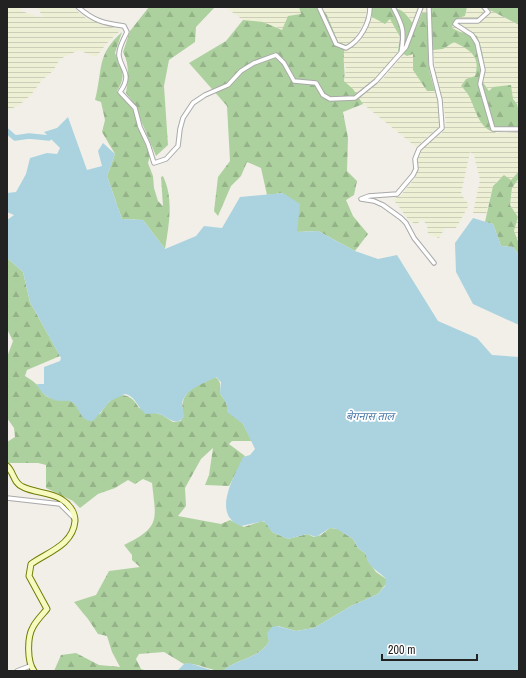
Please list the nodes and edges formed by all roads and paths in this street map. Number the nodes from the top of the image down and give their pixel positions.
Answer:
1 (78, 7) edge
2 (319, 7) edge
3 (370, 7) edge
4 (393, 7) edge
5 (421, 7) edge
6 (428, 7) edge
7 (484, 7) edge
8 (401, 54) junction
9 (519, 129) edge
10 (434, 263) dead end
11 (7, 466) edge
12 (7, 498) edge
13 (75, 519) junction
14 (30, 666) junction
15 (17, 671) edge
16 (34, 671) edge

1 - 8 street
2 - 3 street
4 - 8 street
5 - 8 street
6 - 10 street
7 - 9 street
11 - 13 main road
12 - 13 street
13 - 14 main road
14 - 15 street
14 - 16 main road

